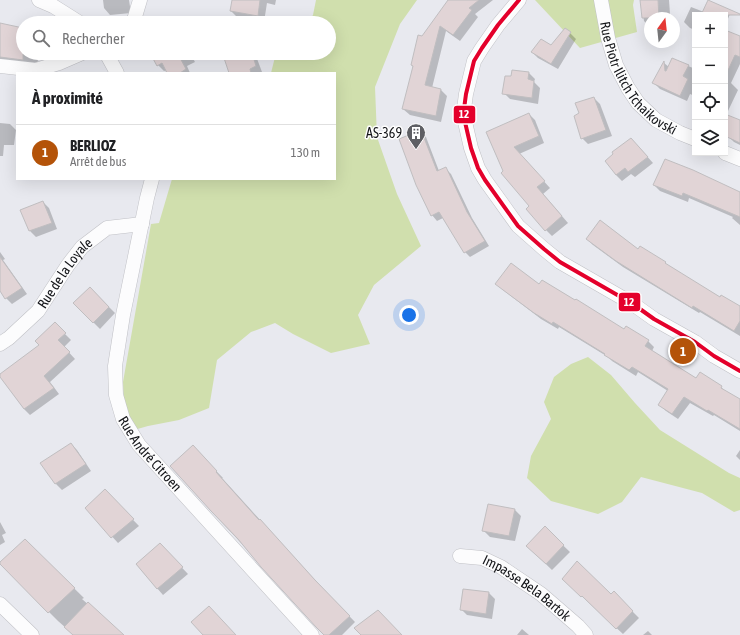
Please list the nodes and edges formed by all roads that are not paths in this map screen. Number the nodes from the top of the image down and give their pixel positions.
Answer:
1 (40, 0) edge
2 (140, 0) edge
3 (519, 0) edge
4 (601, 0) edge
5 (69, 16) edge
6 (135, 16) edge
7 (67, 60) edge
8 (110, 60) edge
9 (0, 66) edge
10 (116, 72) edge
11 (692, 138) edge
12 (728, 154) edge
13 (740, 159) edge
14 (152, 180) edge
15 (142, 224) junction
16 (0, 344) edge
17 (740, 371) edge
18 (460, 556) dead end
19 (0, 604) edge
20 (32, 635) edge
21 (312, 635) edge
22 (586, 635) edge

1 - 5 street
2 - 6 street
3 - 17 street
4 - 11 street, Rue Piotr Ilitch Tchaikovski
7 - 9 street
8 - 10 street
12 - 13 street
14 - 15 street, Rue André Citroen
15 - 16 street, Rue de la Loyale
15 - 21 street, Rue André Citroen
18 - 22 street, Impasse Bela Bartok
19 - 20 street

